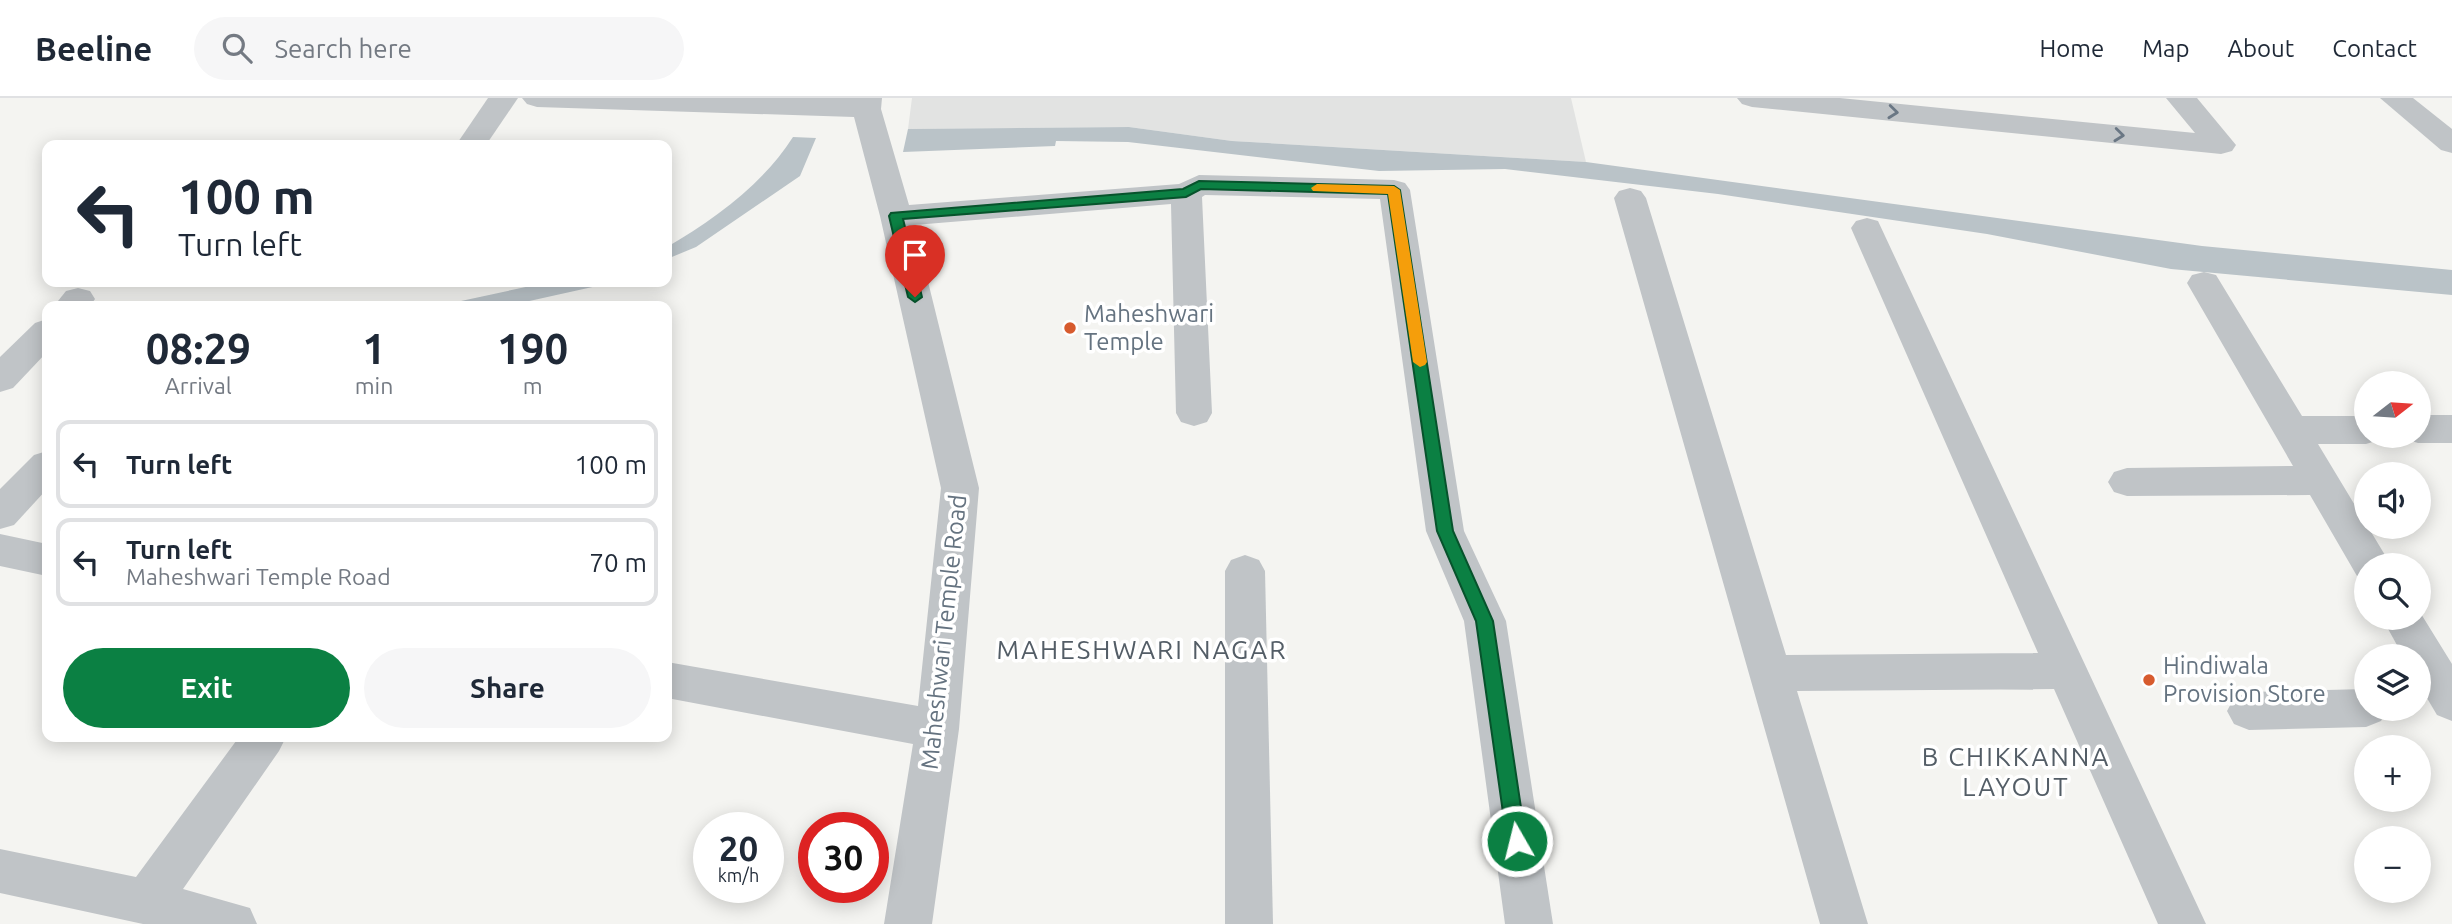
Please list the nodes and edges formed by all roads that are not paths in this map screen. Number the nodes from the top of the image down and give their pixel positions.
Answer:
1 (503, 98) edge
2 (537, 98) edge
3 (1752, 98) edge
4 (2181, 98) edge
5 (2395, 98) edge
6 (866, 104) edge
7 (474, 140) edge
8 (2452, 144) edge
9 (1186, 193) junction
10 (1630, 198) dead end
11 (896, 216) junction
12 (1867, 228) dead end
13 (2204, 283) dead end
14 (42, 336) edge
15 (0, 379) edge
16 (1194, 413) dead end
17 (2354, 429) edge
18 (2431, 429) edge
19 (2452, 429) edge
20 (2291, 430) junction
21 (42, 470) edge
22 (2321, 480) junction
23 (2127, 482) dead end
24 (0, 514) edge
25 (0, 550) edge
26 (2364, 553) edge
27 (42, 559) edge
28 (1245, 570) dead end
29 (2409, 630) edge
30 (2068, 671) junction
31 (1769, 673) junction
32 (672, 681) edge
33 (2452, 704) edge
34 (2431, 705) edge
35 (2354, 708) edge
36 (2249, 711) dead end
37 (937, 729) junction
38 (260, 742) edge
39 (0, 871) edge
40 (146, 902) junction
41 (233, 924) edge
42 (908, 924) edge
43 (1249, 924) edge
44 (1529, 924) edge
45 (1844, 924) edge
46 (2182, 924) edge

1 - 7 street
2 - 6 street
3 -> 4 street
5 - 8 street
6 - 11 street, Maheshwari Temple Road
9 - 11 street
9 - 16 street
9 - 44 street
10 - 31 street
11 - 37 street, Maheshwari Temple Road
12 - 30 street
13 - 20 street
14 - 15 street
17 - 20 street
18 - 19 street
20 - 22 street
21 - 24 street
22 - 23 street
22 - 26 street
25 - 27 street
28 - 43 street
29 - 33 street
30 - 31 street
30 - 46 street
31 - 45 street
32 - 37 street
33 - 34 street
35 - 36 street
37 - 42 street, Maheshwari Temple Road
38 - 40 street
39 - 40 street
40 - 41 street

